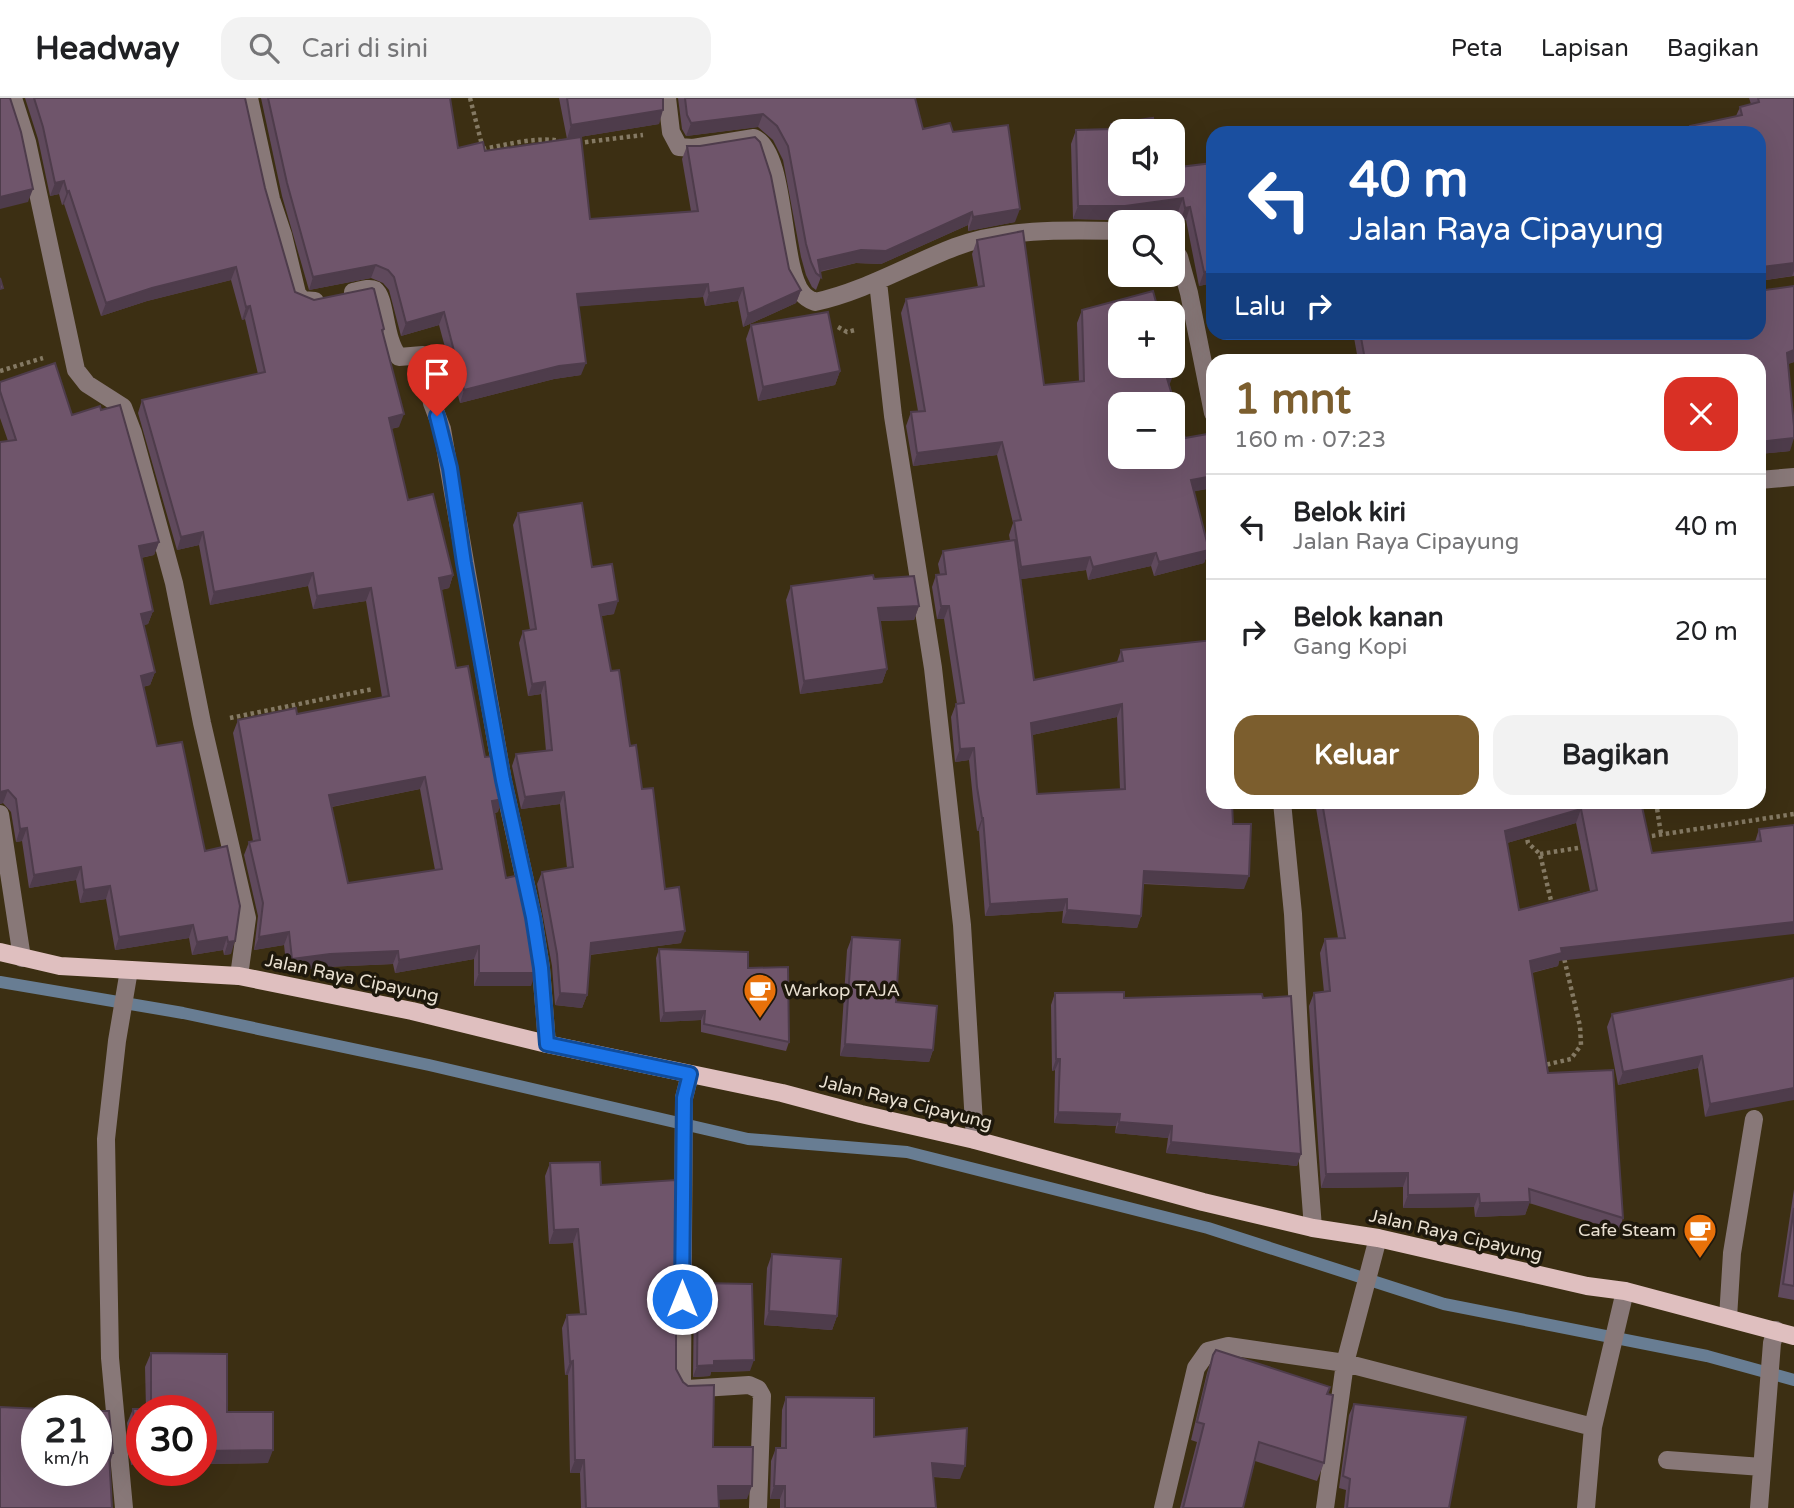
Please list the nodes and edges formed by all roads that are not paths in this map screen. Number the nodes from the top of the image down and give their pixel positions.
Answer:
1 (13, 98) edge
2 (249, 98) edge
3 (667, 98) edge
4 (1108, 231) edge
5 (1185, 279) edge
6 (878, 282) junction
7 (1206, 378) edge
8 (1794, 477) edge
9 (1766, 480) edge
10 (1283, 809) edge
11 (0, 814) edge
12 (0, 952) edge
13 (22, 958) junction
14 (239, 976) junction
15 (127, 978) junction
16 (547, 1044) junction
17 (690, 1074) junction
18 (1754, 1118) dead end
19 (975, 1140) junction
20 (1313, 1228) junction
21 (1378, 1241) junction
22 (1624, 1294) junction
23 (1728, 1318) junction
24 (1781, 1336) edge
25 (1345, 1363) junction
26 (1593, 1427) junction
27 (1667, 1460) dead end
28 (1762, 1467) junction
29 (124, 1508) edge
30 (758, 1508) edge
31 (1163, 1508) edge
32 (1325, 1508) edge
33 (1586, 1508) edge
34 (1759, 1508) edge

1 - 14 street
2 - 16 street
3 - 6 street
4 - 6 street
5 - 7 street
6 - 19 street
8 - 9 street
10 - 20 street
11 - 13 street
12 - 13 main road, Jalan Raya Cipayung
13 - 15 main road, Jalan Raya Cipayung
14 - 15 main road, Jalan Raya Cipayung
14 - 16 main road, Jalan Raya Cipayung
15 - 29 street
16 - 17 main road, Jalan Raya Cipayung
17 - 19 main road, Jalan Raya Cipayung
17 - 30 street
18 - 23 street
19 - 20 main road, Jalan Raya Cipayung
20 - 21 main road, Jalan Raya Cipayung
21 - 22 main road, Jalan Raya Cipayung
21 - 25 street
22 - 23 main road, Jalan Raya Cipayung
22 - 26 street
23 - 24 main road, Jalan Raya Cipayung
24 - 28 street
25 - 26 street
25 - 31 street
25 - 32 street
26 - 33 street
27 - 28 street
28 - 34 street

